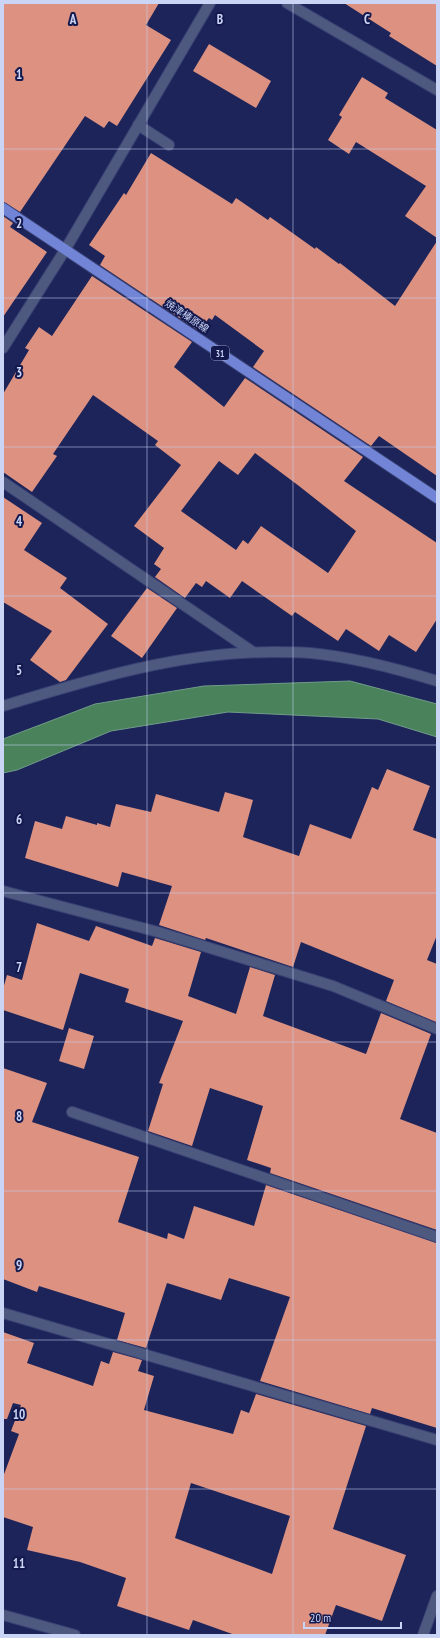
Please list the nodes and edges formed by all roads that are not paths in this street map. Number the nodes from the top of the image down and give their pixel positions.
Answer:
1 (210, 3) edge
2 (286, 3) edge
3 (437, 90) edge
4 (138, 125) junction
5 (169, 145) dead end
6 (3, 208) edge
7 (65, 250) junction
8 (3, 348) edge
9 (3, 482) edge
10 (437, 498) edge
11 (253, 652) junction
12 (437, 681) edge
13 (3, 706) edge
14 (3, 891) edge
15 (437, 1029) edge
16 (72, 1112) dead end
17 (437, 1237) edge
18 (3, 1313) edge
19 (437, 1440) edge
20 (437, 1596) edge
21 (3, 1615) edge
22 (76, 1635) edge
23 (423, 1635) edge

1 - 4 street
2 - 3 street
4 - 5 street
4 - 7 street
6 - 7 main road, 焼津榛原線 / 31
7 - 8 street
7 - 10 main road, 焼津榛原線 / 31
9 - 11 street
11 - 12 street
11 - 13 street
14 - 15 street
16 - 17 street
18 - 19 street
20 - 23 street
21 - 22 street

